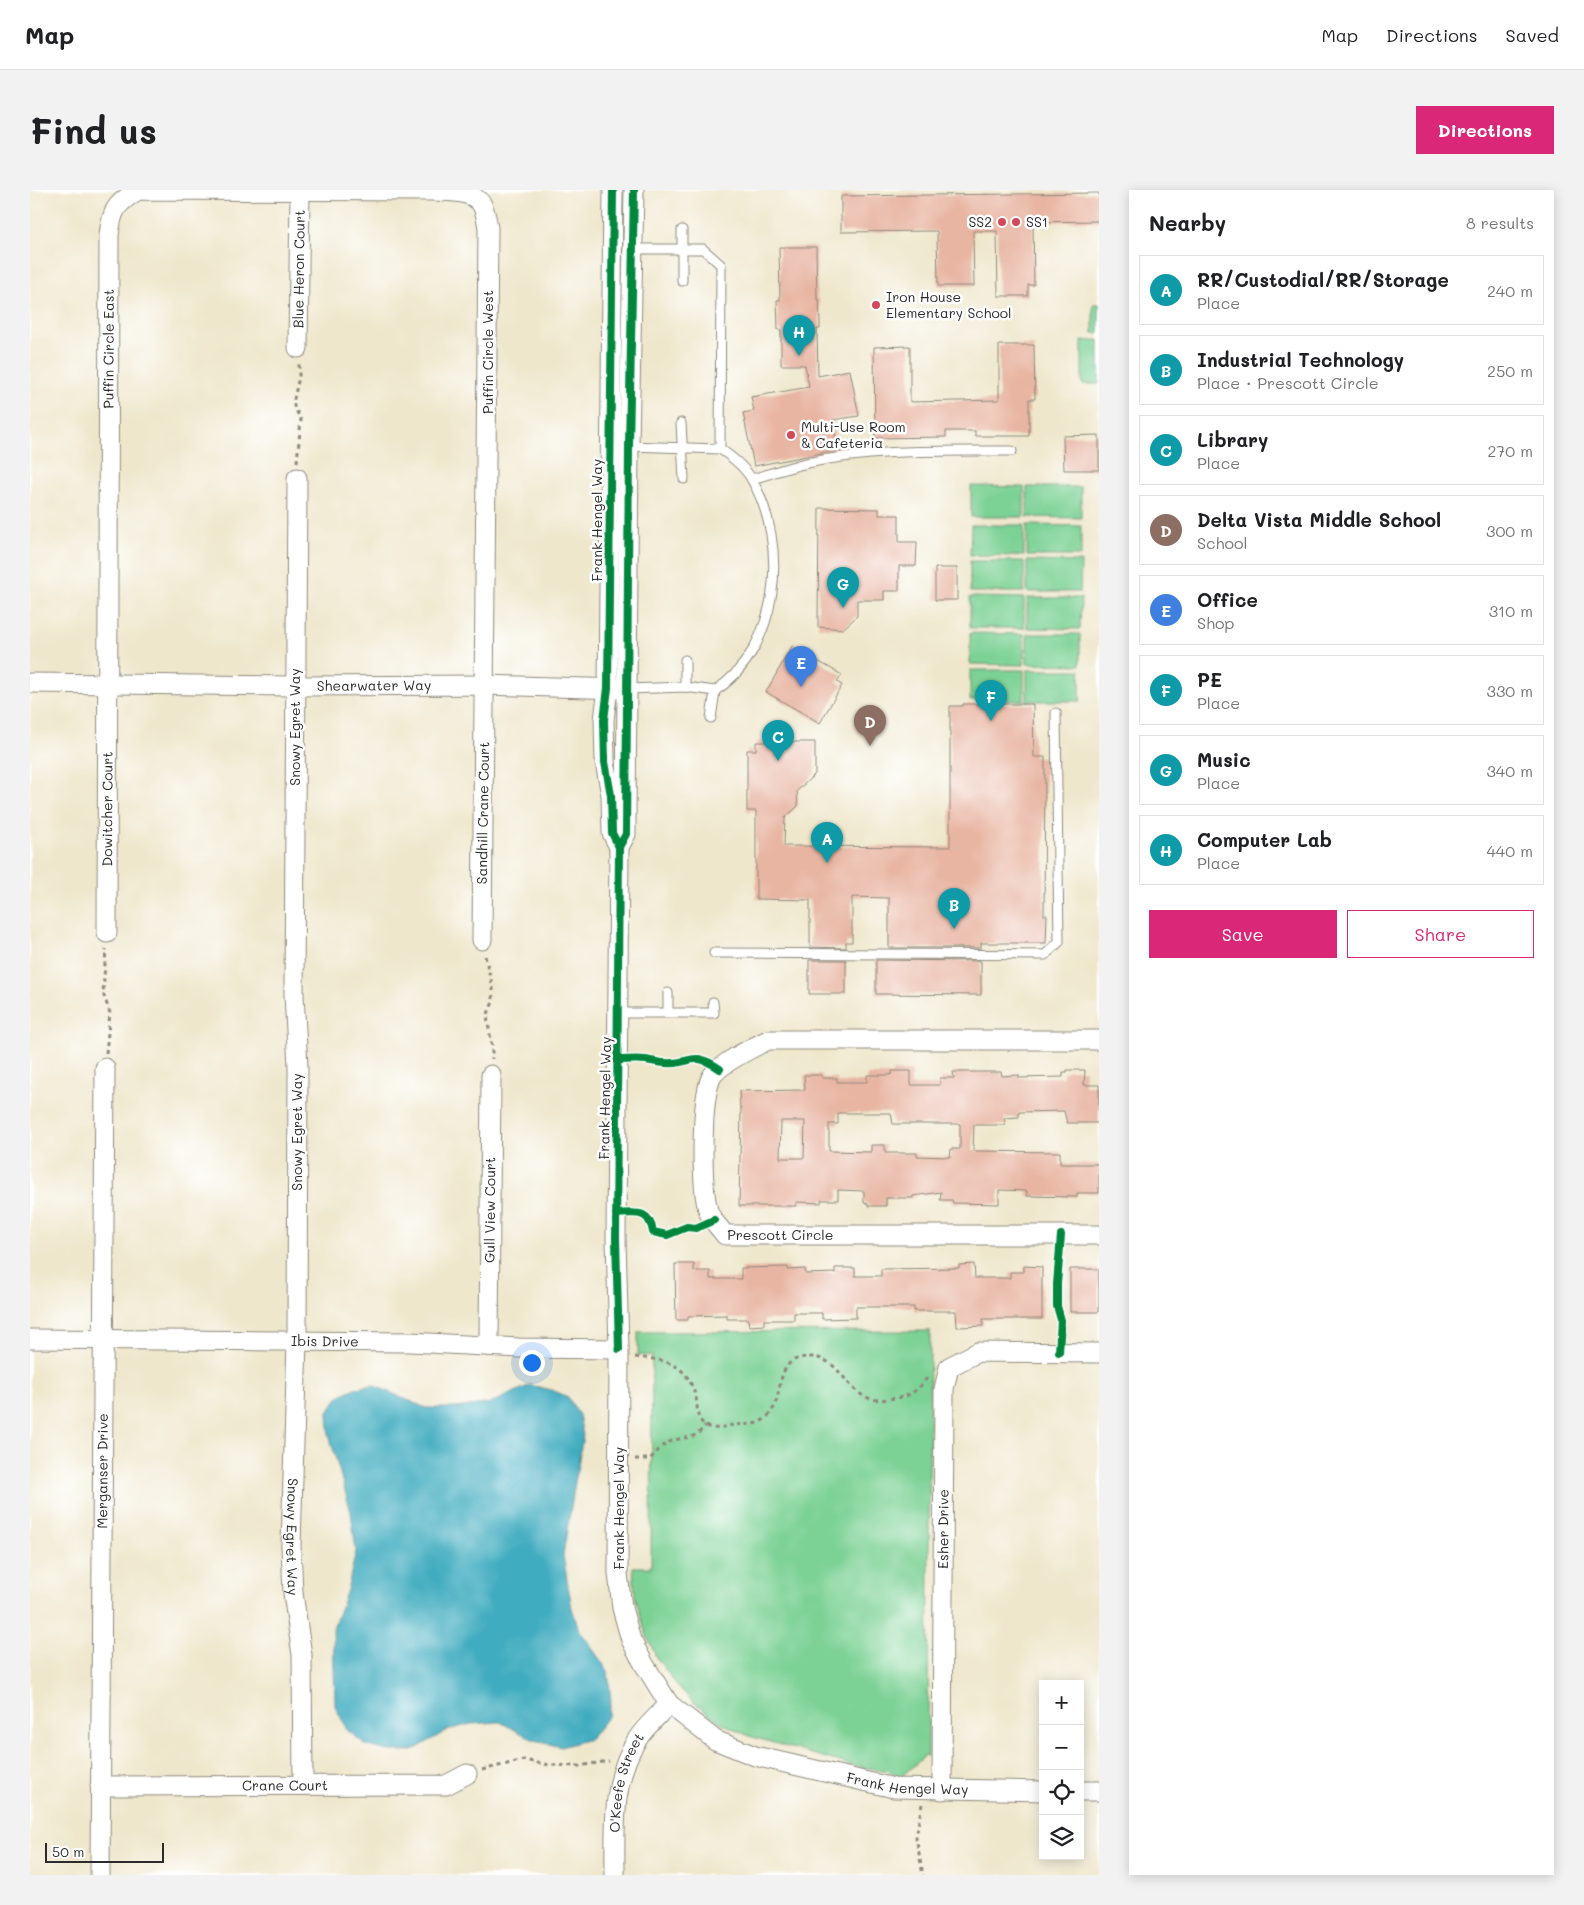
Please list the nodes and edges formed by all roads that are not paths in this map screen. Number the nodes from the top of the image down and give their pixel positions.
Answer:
1 (613, 190) edge
2 (634, 190) edge
3 (300, 191) edge
4 (682, 230) dead end
5 (633, 249) junction
6 (682, 249) junction
7 (682, 281) dead end
8 (298, 348) road end
9 (681, 423) dead end
10 (620, 446) junction
11 (683, 448) junction
12 (720, 448) junction
13 (1012, 452) dead end
14 (297, 478) road end
15 (684, 479) dead end
16 (752, 480) junction
17 (685, 660) dead end
18 (30, 684) edge
19 (108, 684) junction
20 (485, 685) junction
21 (295, 686) junction
22 (685, 687) junction
23 (618, 689) junction
24 (715, 692) junction
25 (1056, 713) dead end
26 (711, 718) dead end
27 (107, 933) road end
28 (482, 940) road end
29 (714, 953) dead end
30 (668, 994) dead end
31 (713, 1002) dead end
32 (619, 1013) junction
33 (668, 1013) junction
34 (1099, 1040) edge
35 (105, 1068) road end
36 (491, 1075) road end
37 (1099, 1234) edge
38 (30, 1339) edge
39 (104, 1339) junction
40 (297, 1340) junction
41 (489, 1346) junction
42 (619, 1349) junction
43 (1099, 1353) edge
44 (669, 1704) junction
45 (467, 1774) road end
46 (303, 1785) junction
47 (100, 1786) junction
48 (942, 1790) junction
49 (1039, 1791) edge
50 (1084, 1791) edge
51 (1099, 1791) edge
52 (100, 1875) edge
53 (615, 1875) edge

1 - 10 street, Frank Hengel Way
2 - 5 street, Frank Hengel Way
3 - 8 street, Blue Heron Court
3 - 19 street, Puffin Circle East
3 - 20 street, Puffin Circle West
4 - 6 lane
5 - 6 lane
5 - 10 street, Frank Hengel Way
6 - 7 lane
6 - 12 lane
9 - 11 lane
10 - 11 lane
10 - 23 street, Frank Hengel Way
11 - 12 lane
11 - 15 lane
12 - 16 lane
13 - 16 lane
14 - 21 street, Snowy Egret Way
16 - 24 lane
17 - 22 lane
18 - 19 street, Shearwater Way
19 - 21 street, Shearwater Way
19 - 27 street, Dowitcher Court
20 - 21 street, Shearwater Way
20 - 23 street, Shearwater Way
20 - 28 street, Sandhill Crane Court
21 - 40 street, Snowy Egret Way
22 - 23 lane
22 - 24 lane
23 - 32 street, Frank Hengel Way
24 - 26 lane
25 - 29 lane
30 - 33 lane
31 - 33 lane
32 - 33 lane
32 - 42 street, Frank Hengel Way
34 - 37 street, Prescott Circle
35 - 39 street, Merganser Drive
36 - 41 street, Gull View Court
38 - 39 street, Ibis Drive
39 - 40 street, Ibis Drive
39 - 47 street, Merganser Drive
40 - 41 street, Ibis Drive
40 - 46 street, Snowy Egret Way
41 - 42 street, Ibis Drive
42 - 44 street, Frank Hengel Way
43 - 48 street, Esher Drive
44 - 48 street, Frank Hengel Way
44 - 53 street, O'Keefe Street
45 - 46 street, Crane Court
46 - 47 street, Crane Court
47 - 52 street, Merganser Drive
48 - 49 street, Frank Hengel Way
50 - 51 street

